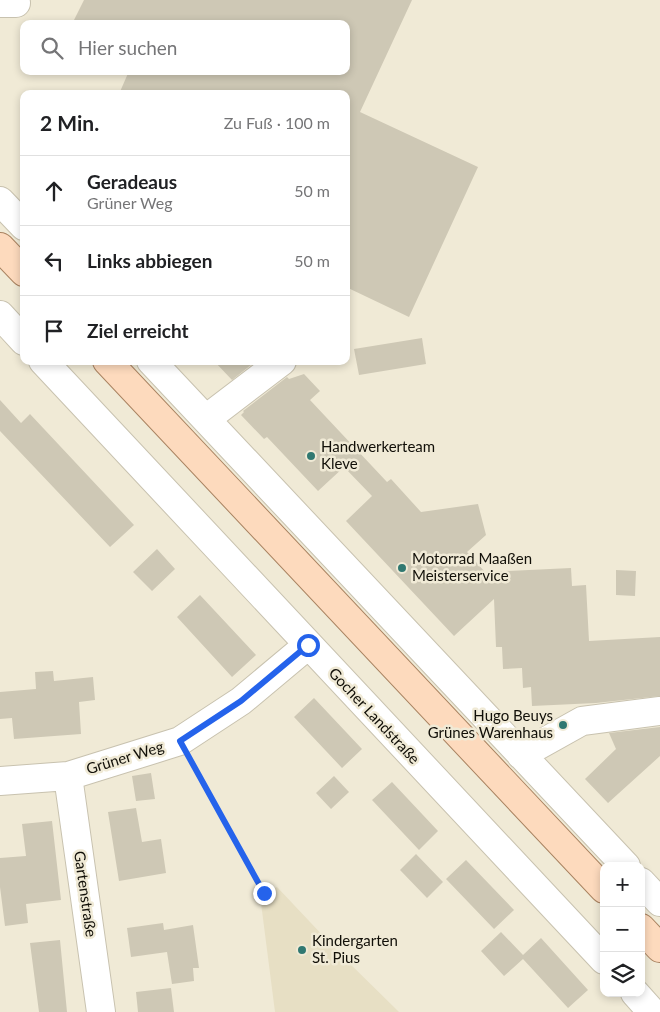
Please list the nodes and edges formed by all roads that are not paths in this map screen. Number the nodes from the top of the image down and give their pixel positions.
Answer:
1 (0, 201) edge
2 (20, 222) edge
3 (0, 247) edge
4 (20, 268) edge
5 (0, 315) edge
6 (20, 337) edge
7 (47, 365) edge
8 (111, 365) edge
9 (155, 365) edge
10 (277, 365) edge
11 (206, 419) junction
12 (308, 645) junction
13 (660, 711) edge
14 (521, 755) junction
15 (68, 776) junction
16 (0, 781) edge
17 (622, 862) edge
18 (600, 885) edge
19 (645, 886) edge
20 (660, 902) edge
21 (645, 932) edge
22 (660, 948) edge
23 (600, 956) edge
24 (639, 997) edge
25 (101, 1012) edge
26 (652, 1012) edge

1 - 2 street
3 - 4 main road
5 - 6 street
7 - 12 street, Gocher Landstraße
8 - 18 main road
9 - 11 street
10 - 11 street
11 - 14 street
12 - 15 street, Grüner Weg
12 - 23 street, Gocher Landstraße
13 - 14 street
14 - 17 street
15 - 16 street, Grüner Weg
15 - 25 street, Gartenstraße
19 - 20 street
21 - 22 main road
24 - 26 street

